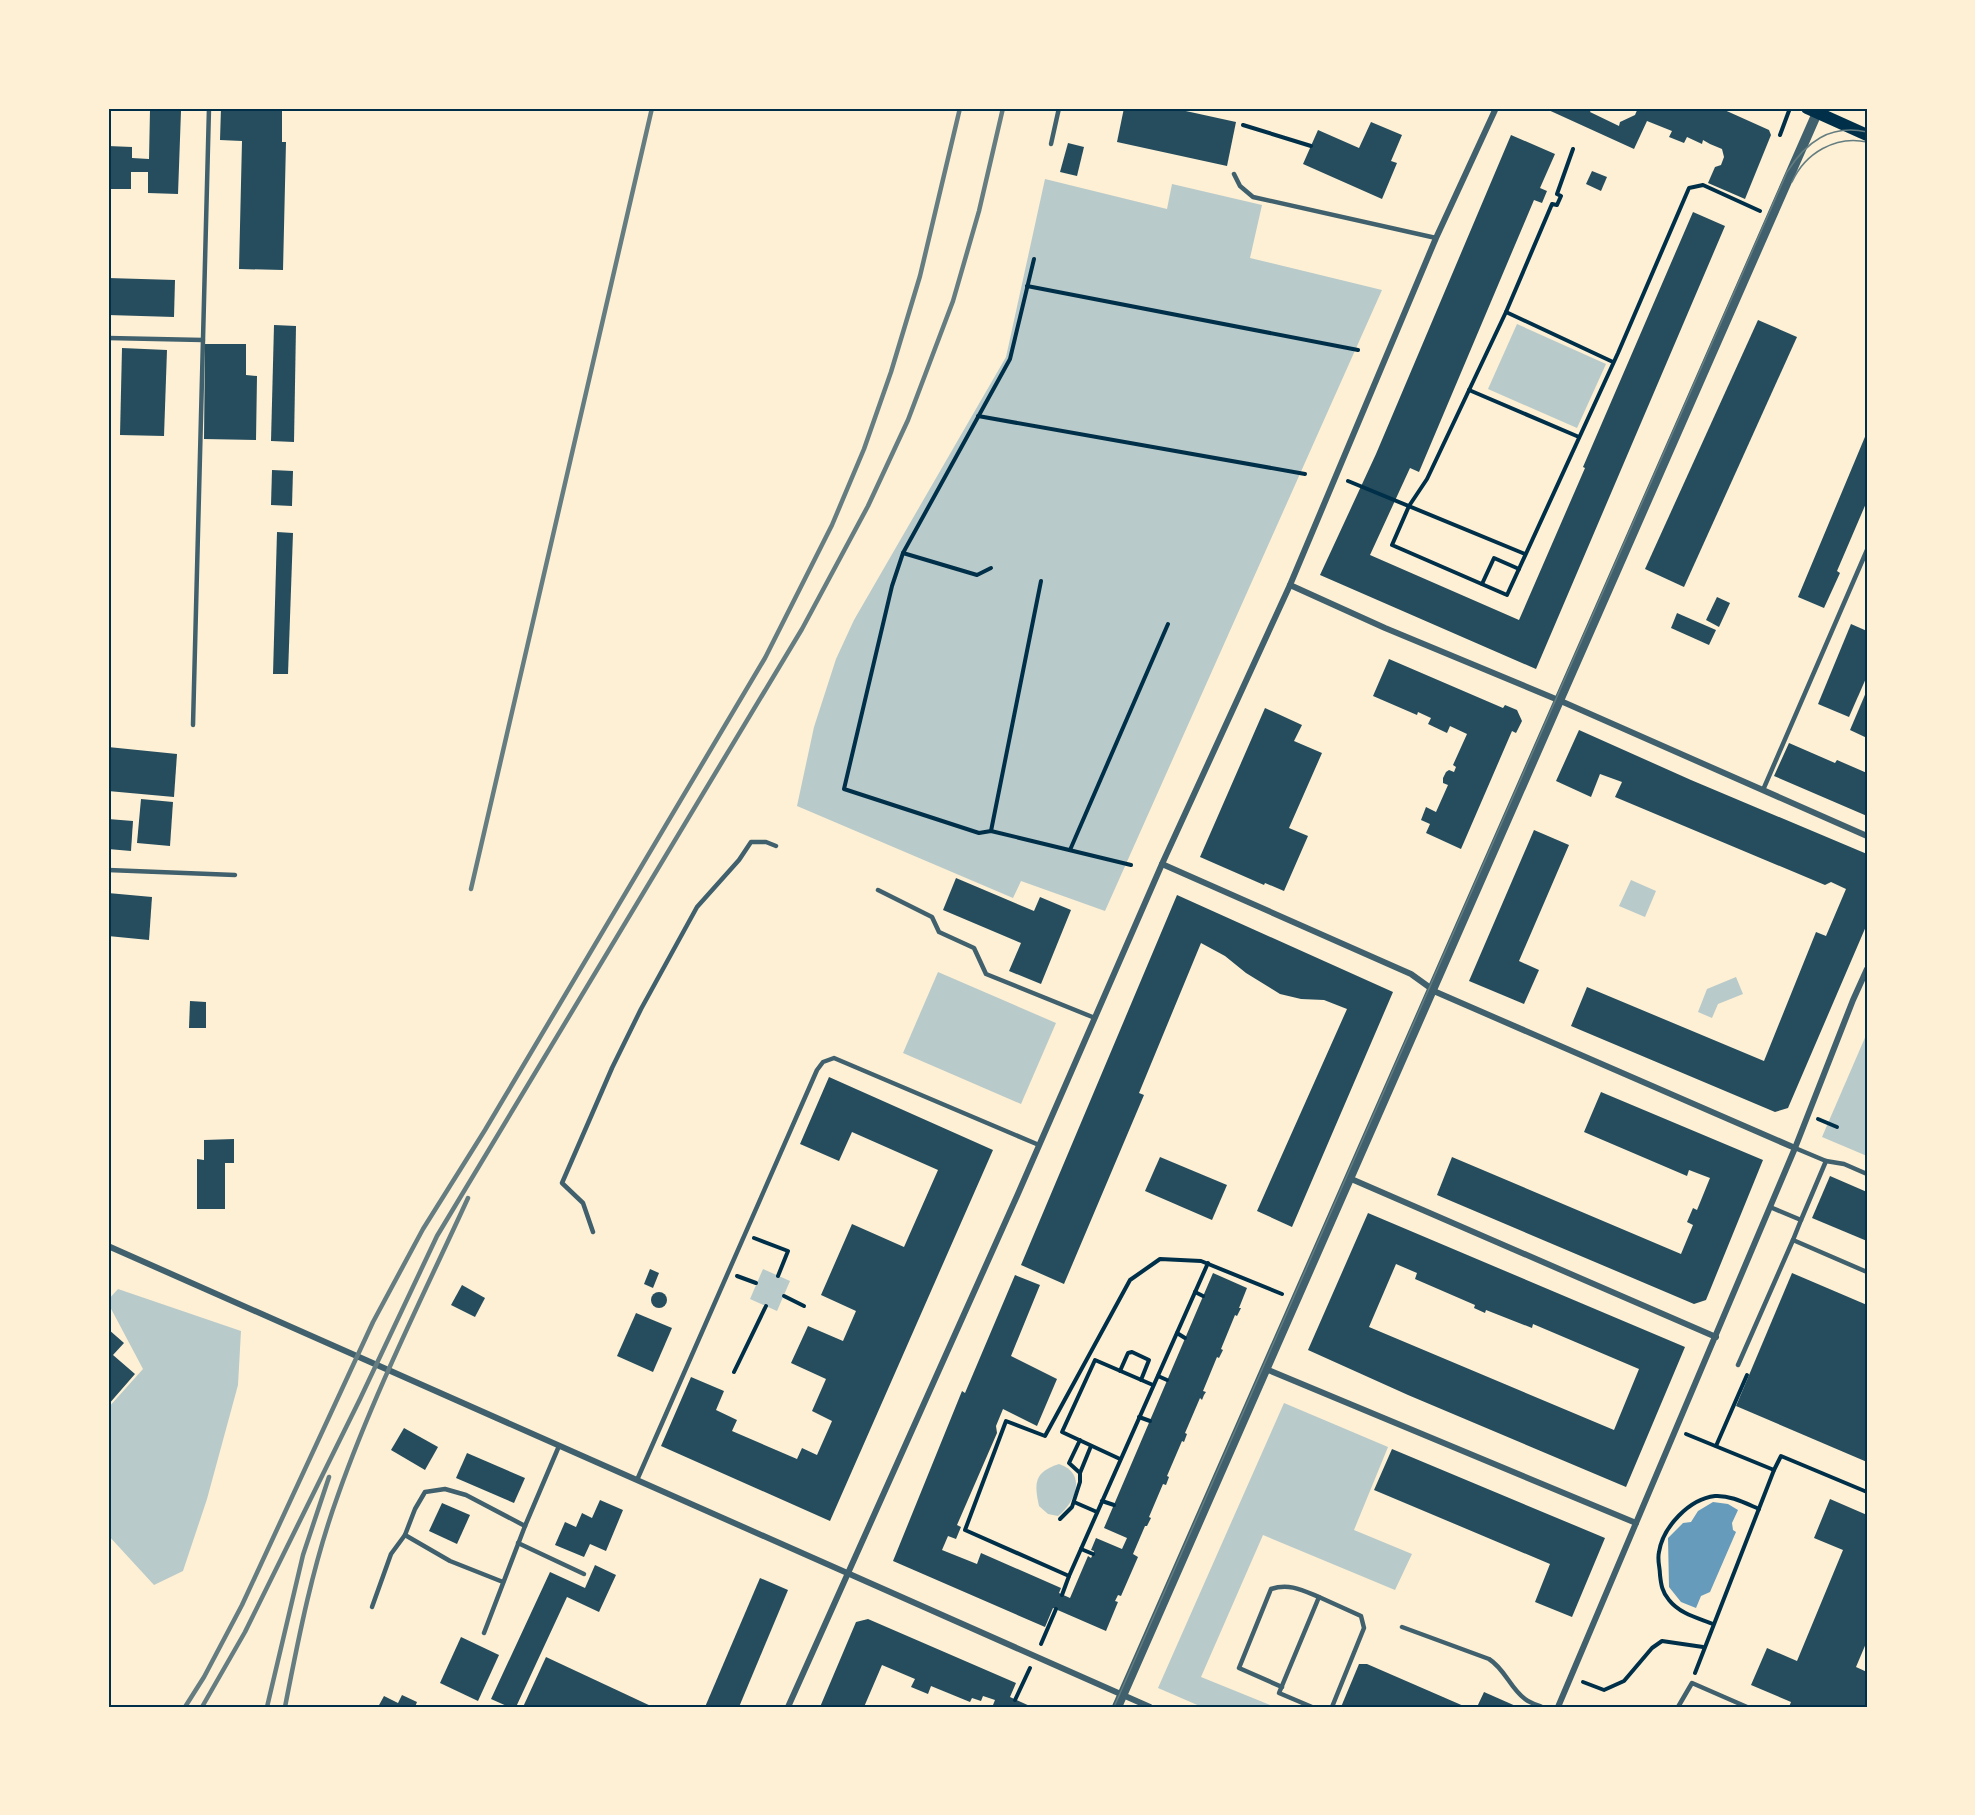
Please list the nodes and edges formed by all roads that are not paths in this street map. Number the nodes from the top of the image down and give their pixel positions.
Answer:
1 (209, 108) edge
2 (1059, 108) edge
3 (1496, 108) edge
4 (1814, 110) edge
5 (1867, 135) edge
6 (1051, 144) dead end
7 (1234, 174) dead end
8 (1436, 238) junction
9 (108, 338) edge
10 (203, 340) junction
11 (1867, 550) edge
12 (1290, 585) junction
13 (1560, 701) junction
14 (193, 725) dead end
15 (1763, 790) junction
16 (1867, 836) edge
17 (776, 846) dead end
18 (1162, 864) junction
19 (108, 870) edge
20 (235, 875) dead end
21 (878, 890) dead end
22 (1867, 969) edge
23 (1433, 990) junction
24 (1095, 1018) junction
25 (1039, 1145) junction
26 (1795, 1148) junction
27 (1826, 1161) junction
28 (1867, 1174) edge
29 (1349, 1179) junction
30 (1770, 1207) junction
31 (1801, 1220) junction
32 (593, 1232) dead end
33 (1793, 1240) junction
34 (108, 1246) edge
35 (1867, 1272) edge
36 (1716, 1336) junction
37 (1738, 1365) dead end
38 (1266, 1369) junction
39 (559, 1446) junction
40 (637, 1480) junction
41 (1636, 1523) junction
42 (525, 1526) junction
43 (405, 1535) junction
44 (518, 1543) junction
45 (584, 1574) dead end
46 (848, 1574) junction
47 (503, 1582) junction
48 (1319, 1597) junction
49 (372, 1607) dead end
50 (1402, 1627) dead end
51 (484, 1633) dead end
52 (1282, 1687) junction
53 (1122, 1695) junction
54 (788, 1707) edge
55 (1117, 1707) edge
56 (1150, 1707) edge
57 (1312, 1707) edge
58 (1332, 1707) edge
59 (1542, 1707) edge
60 (1558, 1707) edge
61 (1678, 1707) edge
62 (1747, 1707) edge

1 - 10 lane
2 - 6 lane
3 - 8 street
4 - 5 main road
4 - 13 street
7 - 8 lane
8 - 12 street
9 - 10 lane
10 - 14 lane
11 - 15 lane
12 - 13 street
12 - 18 street
13 - 15 street
13 - 23 street
15 - 16 street
17 - 32 lane
18 - 23 street
18 - 24 street
19 - 20 lane
21 - 24 lane
22 - 26 street
23 - 26 street
23 - 29 street
24 - 25 street
25 - 40 lane
25 - 46 street
26 - 27 lane
26 - 30 street
27 - 28 lane
27 - 31 lane
29 - 36 street
29 - 38 street
30 - 31 lane
30 - 36 street
31 - 33 lane
33 - 35 lane
33 - 37 lane
34 - 39 street
36 - 41 street
38 - 41 street
38 - 53 street
39 - 40 street
39 - 42 lane
40 - 46 street
41 - 60 street
42 - 43 lane
42 - 44 lane
43 - 47 lane
43 - 49 lane
44 - 45 lane
44 - 47 lane
46 - 53 street
46 - 54 street
47 - 51 lane
48 - 52 lane
48 - 52 lane
48 - 58 lane
50 - 59 lane
52 - 57 lane
53 - 55 street
53 - 56 street
61 - 62 lane

